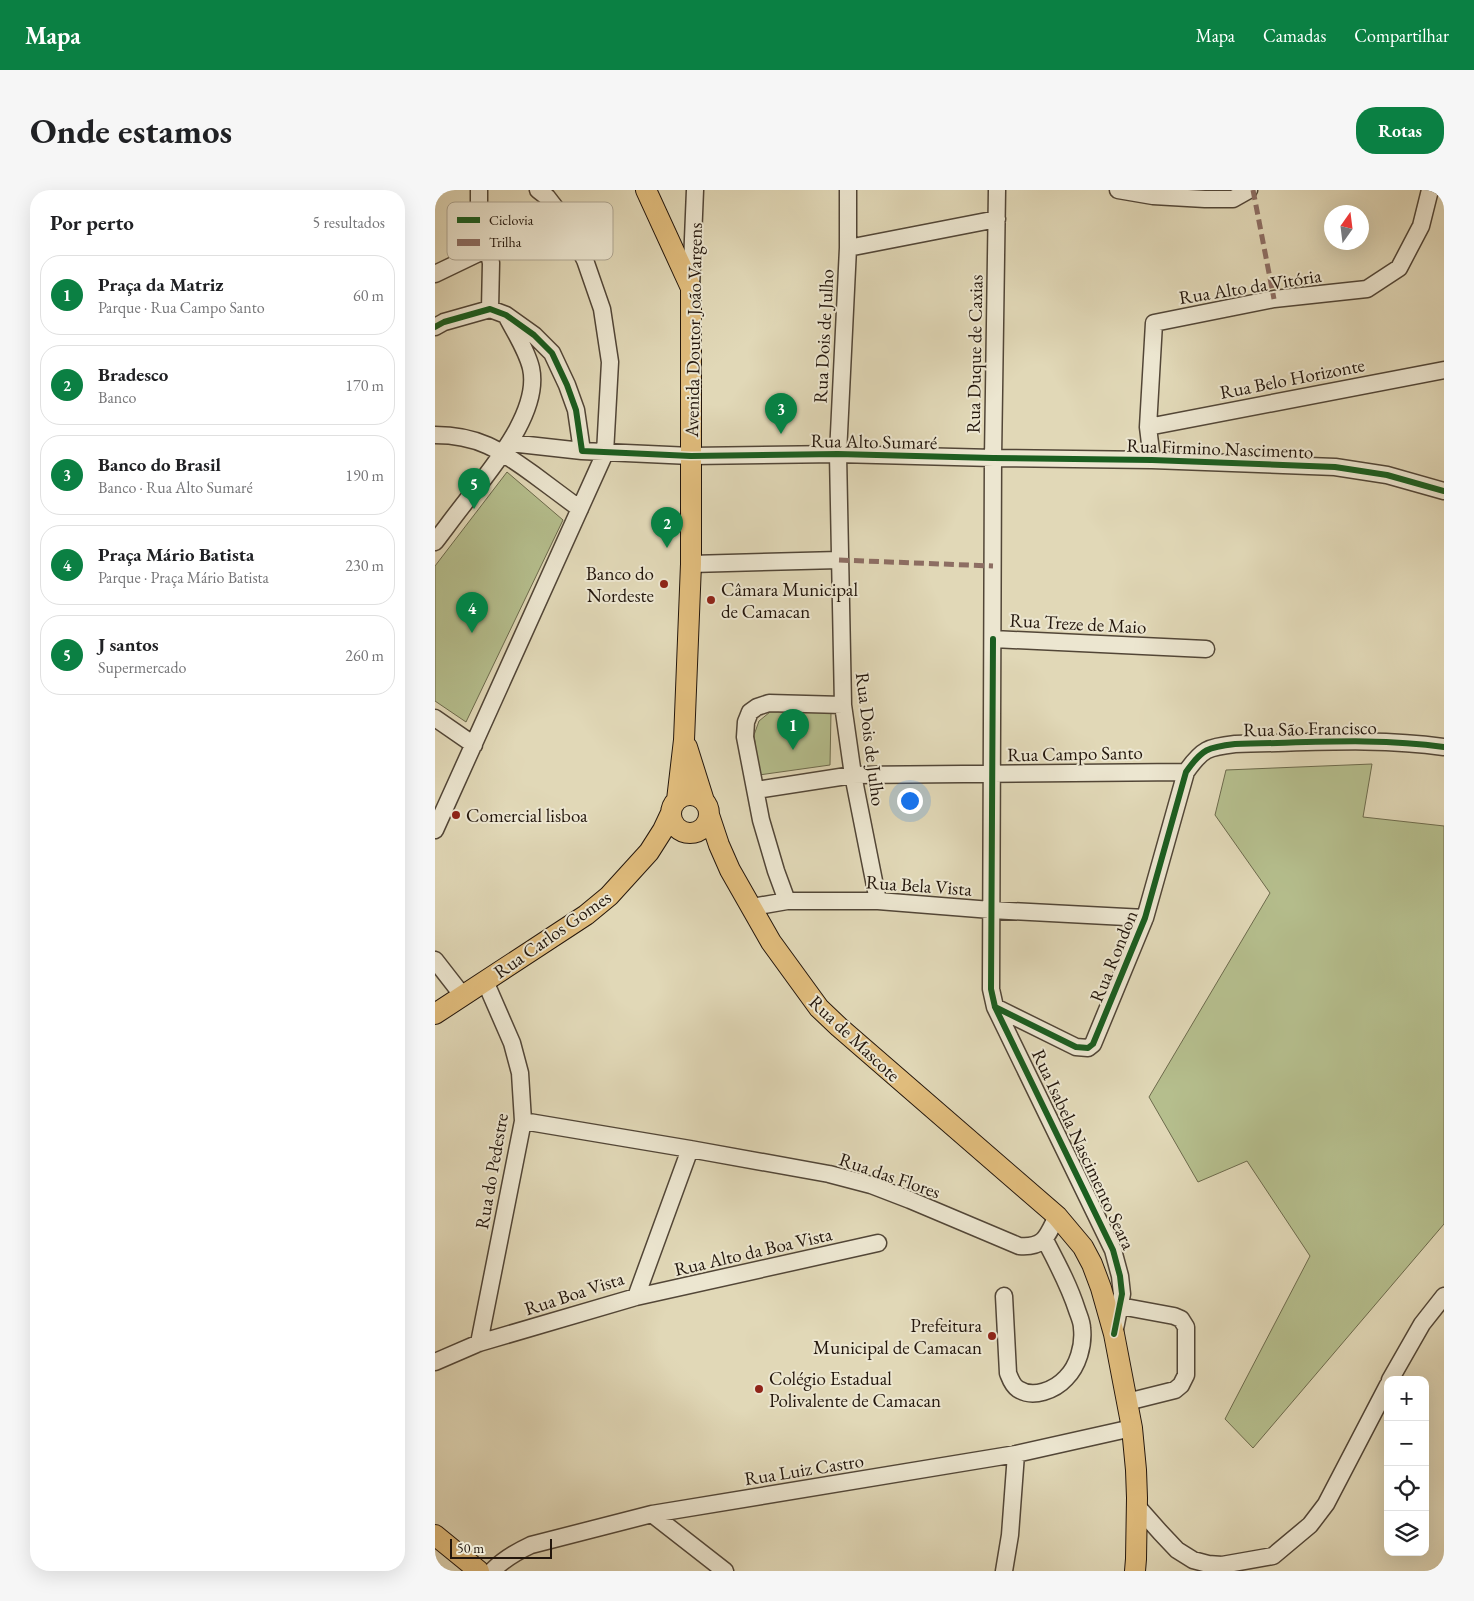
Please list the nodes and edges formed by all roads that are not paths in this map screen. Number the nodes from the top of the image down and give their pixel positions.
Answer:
1 (538, 190) edge
2 (646, 190) edge
3 (695, 190) edge
4 (849, 190) edge
5 (997, 190) edge
6 (1118, 190) edge
7 (1249, 190) edge
8 (1430, 190) edge
9 (551, 202) edge
10 (997, 219) junction
11 (848, 248) junction
12 (464, 260) edge
13 (490, 260) edge
14 (585, 260) edge
15 (435, 274) edge
16 (691, 288) junction
17 (490, 309) junction
18 (506, 314) junction
19 (438, 323) edge
20 (1444, 370) edge
21 (1148, 427) junction
22 (435, 435) edge
23 (507, 448) junction
24 (582, 451) junction
25 (605, 453) junction
26 (838, 454) junction
27 (691, 456) junction
28 (993, 458) junction
29 (1152, 460) junction
30 (1444, 491) edge
31 (580, 509) junction
32 (435, 542) edge
33 (839, 560) junction
34 (691, 564) junction
35 (993, 639) junction
36 (1206, 649) dead end
37 (843, 704) junction
38 (435, 718) edge
39 (685, 740) junction
40 (474, 745) junction
41 (1444, 747) edge
42 (1186, 772) junction
43 (991, 774) junction
44 (853, 775) junction
45 (756, 790) junction
46 (674, 806) junction
47 (707, 808) junction
48 (435, 830) edge
49 (787, 901) junction
50 (878, 901) junction
51 (752, 907) junction
52 (991, 910) junction
53 (1145, 918) junction
54 (435, 960) edge
55 (485, 982) junction
56 (463, 996) junction
57 (995, 1007) junction
58 (435, 1014) edge
59 (523, 1121) junction
60 (690, 1149) junction
61 (1057, 1216) junction
62 (1045, 1240) junction
63 (878, 1243) dead end
64 (1004, 1296) dead end
65 (1444, 1296) edge
66 (636, 1297) junction
67 (1120, 1306) junction
68 (1114, 1334) junction
69 (479, 1343) junction
70 (435, 1362) edge
71 (1392, 1376) edge
72 (1384, 1393) edge
73 (1127, 1402) junction
74 (1132, 1428) junction
75 (1016, 1454) junction
76 (1137, 1506) junction
77 (652, 1514) junction
78 (435, 1535) edge
79 (1272, 1563) edge
80 (479, 1571) edge
81 (492, 1571) edge
82 (725, 1571) edge
83 (1004, 1571) edge
84 (1135, 1571) edge

1 - 9 street
2 - 16 main road
3 - 16 street, Avenida Doutor João Vargens
4 - 11 street, Rua Dois de Julho
5 - 10 street, Rua Duque de Caxias
6 - 7 street
8 - 21 street, Rua Alto da Vitória
10 - 11 street
10 - 28 street, Rua Duque de Caxias
11 - 26 street, Rua Dois de Julho
12 - 15 street
13 - 17 street
14 - 25 street
16 - 27 main road, Avenida Doutor João Vargens
17 - 18 street
17 - 19 street
18 - 23 street
18 - 24 street
20 - 21 street, Rua Belo Horizonte
21 - 29 street, Rua Alto da Vitória
22 - 23 street
23 - 24 street
23 - 31 street
23 - 32 street
24 - 25 street, Rua Alto Sumaré
25 - 27 street, Rua Alto Sumaré
25 - 31 street
26 - 27 street, Rua Alto Sumaré
26 - 28 street, Rua Alto Sumaré
26 - 33 street, Rua Dois de Julho
27 - 34 main road, Avenida Doutor João Vargens
28 - 29 street, Rua Firmino Nascimento
28 - 35 street, Rua Duque de Caxias
29 - 30 street, Rua Firmino Nascimento
31 - 40 street
33 - 34 street
33 - 37 street, Rua Dois de Julho
34 - 39 main road, Avenida Doutor João Vargens
35 - 36 street, Rua Treze de Maio
35 - 43 street, Rua Treze de Maio
37 - 44 street, Rua Dois de Julho
37 - 45 street
38 - 40 street
39 - 46 main road, Avenida Doutor João Vargens
39 - 47 main road, Avenida Doutor João Vargens
40 - 48 street
41 - 42 street, Rua São Francisco
42 - 43 street, Rua Campo Santo
42 - 53 street, Rua Rondon
43 - 44 street, Rua Campo Santo
43 - 52 street, Rua Isabela Nascimento Seara
44 - 45 street, Rua Campo Santo
44 - 50 street, Rua Dois de Julho
45 - 49 street
46 - 47 main road
46 - 47 main road
46 - 55 main road, Rua Carlos Gomes
47 - 51 main road, Rua de Mascote
49 - 50 street, Rua Bela Vista
49 - 51 street, Rua Bela Vista
50 - 52 street, Rua Bela Vista
51 - 61 main road, Rua de Mascote
52 - 53 street, Rua Bela Vista
52 - 57 street, Rua Isabela Nascimento Seara
53 - 57 street, Rua Rondon
54 - 56 street
55 - 56 main road, Rua Carlos Gomes
55 - 59 street, Rua do Pedestre
56 - 58 main road, Rua Carlos Gomes
57 - 67 street, Rua Isabela Nascimento Seara
59 - 60 street, Rua das Flores
59 - 69 street, Rua do Pedestre
60 - 62 street, Rua das Flores
60 - 66 street, Rua Boa Vista
61 - 62 street
61 - 68 main road, Rua de Mascote
62 - 64 street
63 - 66 street, Rua Alto da Boa Vista
65 - 71 street
66 - 69 street, Rua Boa Vista
67 - 68 street, Rua Isabela Nascimento Seara
67 - 73 street
68 - 73 main road, Rua de Mascote
69 - 70 street, Rua Boa Vista
72 - 79 street
73 - 74 main road, Rua de Mascote
74 - 75 street, Rua Luiz Castro
74 - 76 main road, Rua de Mascote
75 - 77 street, Rua Luiz Castro
75 - 83 street
76 - 79 street
76 - 84 main road, Rua de Mascote
77 - 81 street, Rua Luiz Castro
77 - 82 street
78 - 80 main road

